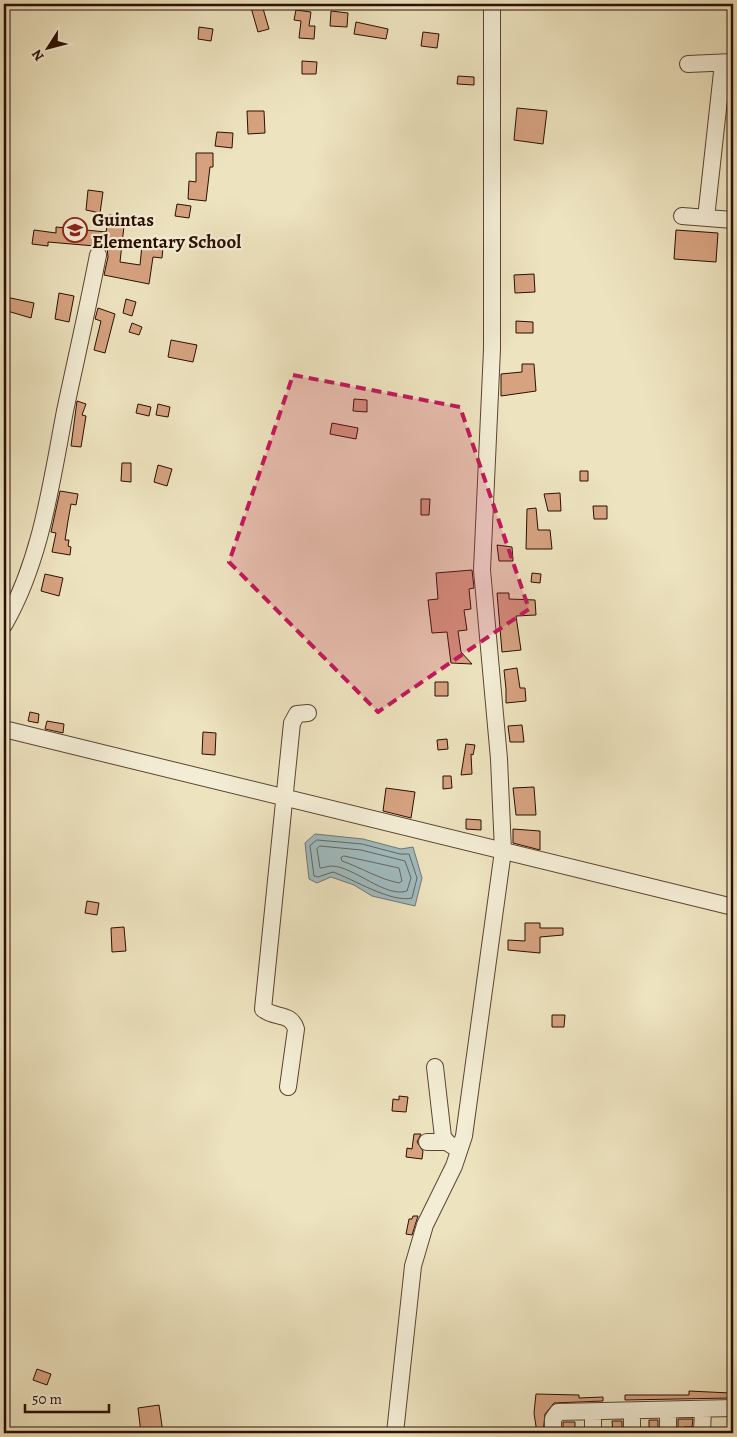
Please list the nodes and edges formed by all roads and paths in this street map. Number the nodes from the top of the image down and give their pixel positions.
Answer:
1 (492, 4) edge
2 (728, 63) edge
3 (688, 64) dead end
4 (682, 216) dead end
5 (706, 218) junction
6 (733, 220) edge
7 (98, 255) dead end
8 (4, 625) edge
9 (308, 713) dead end
10 (4, 729) edge
11 (285, 797) junction
12 (503, 850) junction
13 (733, 907) edge
14 (434, 1067) dead end
15 (288, 1087) dead end
16 (427, 1142) dead end
17 (453, 1146) junction
18 (733, 1408) edge
19 (702, 1409) junction
20 (668, 1410) junction
21 (632, 1411) junction
22 (593, 1413) junction
23 (395, 1433) edge
24 (553, 1433) edge
25 (593, 1433) edge
26 (632, 1433) edge
27 (668, 1433) edge
28 (702, 1433) edge

1 - 12 street
2 - 3 street
2 - 5 street
4 - 5 street
5 - 6 street
7 - 8 street
9 - 11 street
10 - 11 street
11 - 12 street
11 - 15 street
12 - 13 street
12 - 17 street
14 - 17 street
16 - 17 street
17 - 23 street
18 - 19 street
19 - 20 street
19 - 28 street
20 - 21 street
20 - 27 street
21 - 22 street
21 - 26 street
22 - 24 street
22 - 25 street

